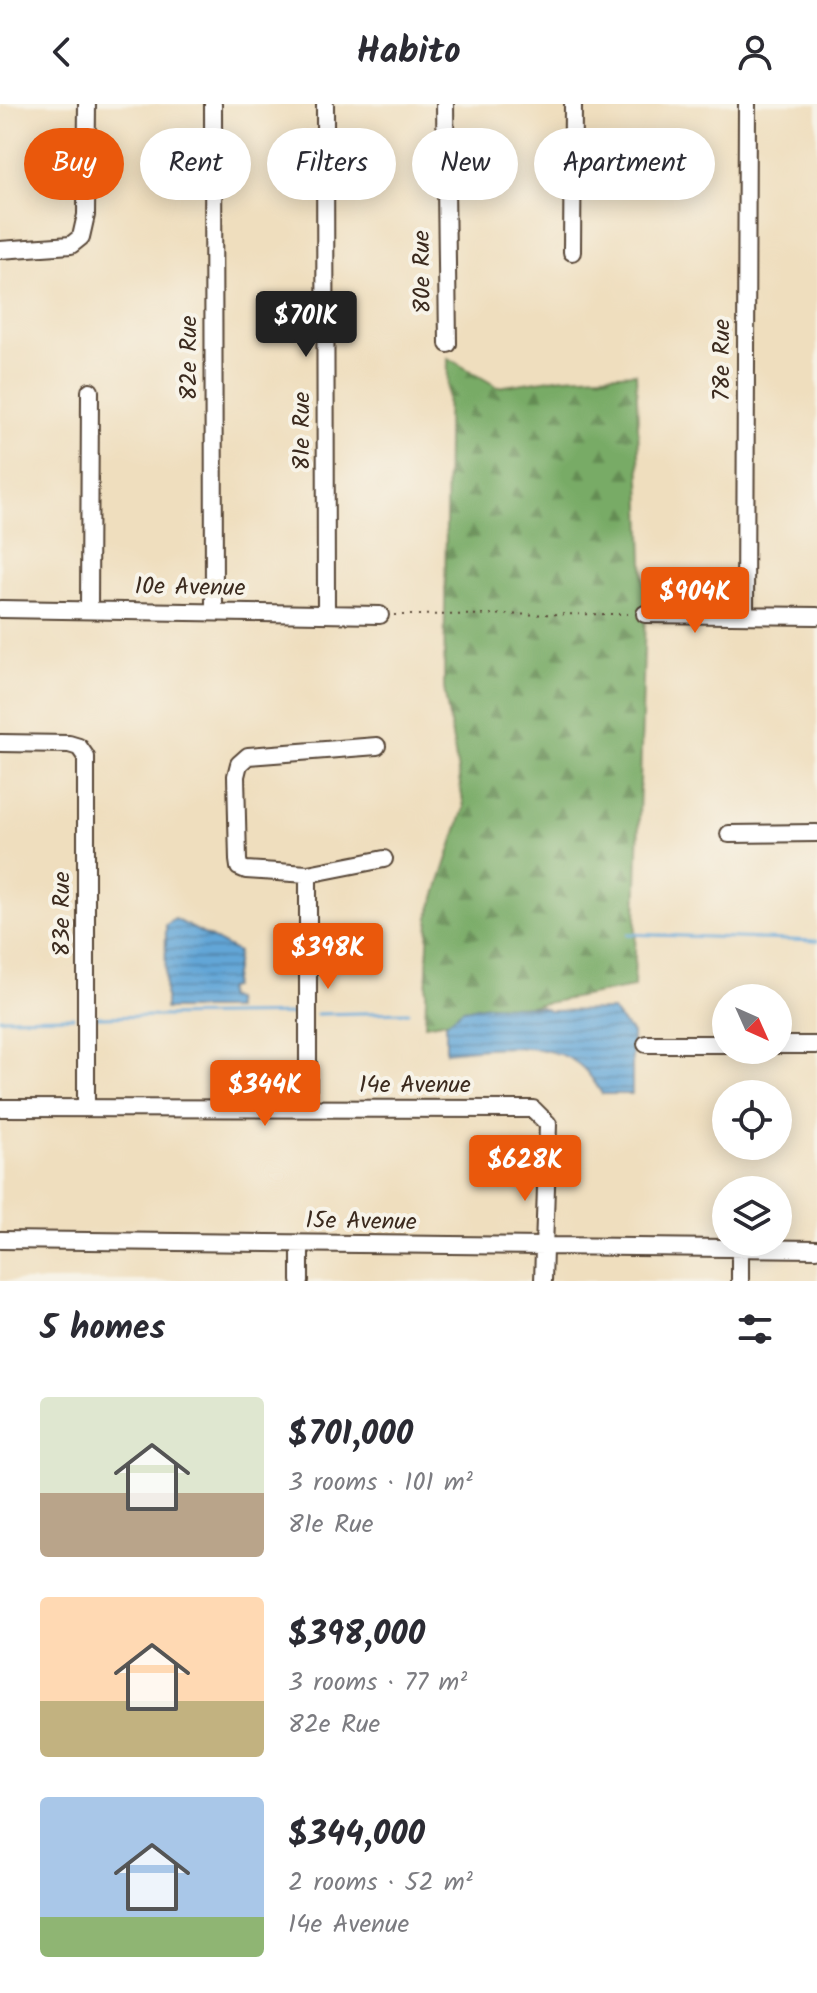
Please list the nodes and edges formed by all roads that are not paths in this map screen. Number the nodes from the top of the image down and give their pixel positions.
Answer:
1 (87, 104) edge
2 (213, 104) edge
3 (325, 104) edge
4 (445, 104) edge
5 (573, 104) edge
6 (747, 104) edge
7 (4, 250) edge
8 (572, 252) dead end
9 (448, 344) dead end
10 (90, 391) dead end
11 (0, 609) edge
12 (89, 610) junction
13 (214, 612) junction
14 (326, 613) junction
15 (645, 614) road end
16 (380, 615) road end
17 (745, 615) junction
18 (817, 616) edge
19 (0, 743) edge
20 (377, 746) dead end
21 (817, 833) edge
22 (729, 834) dead end
23 (384, 859) dead end
24 (308, 874) junction
25 (646, 1044) dead end
26 (712, 1044) edge
27 (792, 1045) edge
28 (817, 1045) edge
29 (0, 1108) edge
30 (86, 1108) junction
31 (308, 1108) junction
32 (0, 1240) edge
33 (300, 1245) junction
34 (544, 1248) junction
35 (712, 1249) edge
36 (792, 1249) edge
37 (817, 1249) edge
38 (740, 1256) edge
39 (300, 1281) edge
40 (543, 1281) edge
41 (740, 1281) edge

1 - 7 street
2 - 13 street, 82e Rue
3 - 14 street, 81e Rue
4 - 9 street, 80e Rue
5 - 8 street
6 - 17 street, 78e Rue
10 - 12 street
11 - 12 street, 10e Avenue
12 - 13 street, 10e Avenue
13 - 14 street, 10e Avenue
14 - 16 street, 10e Avenue
15 - 17 street
17 - 18 street
19 - 30 street, 83e Rue
20 - 24 street
21 - 22 street
23 - 24 street
24 - 31 street
25 - 26 street
27 - 28 street
29 - 30 street, 14e Avenue
30 - 31 street, 14e Avenue
31 - 34 street, 14e Avenue
32 - 33 street, 15e Avenue
33 - 34 street, 15e Avenue
33 - 39 street
34 - 35 street, 15e Avenue
34 - 40 street
36 - 37 street, 15e Avenue
38 - 41 street

